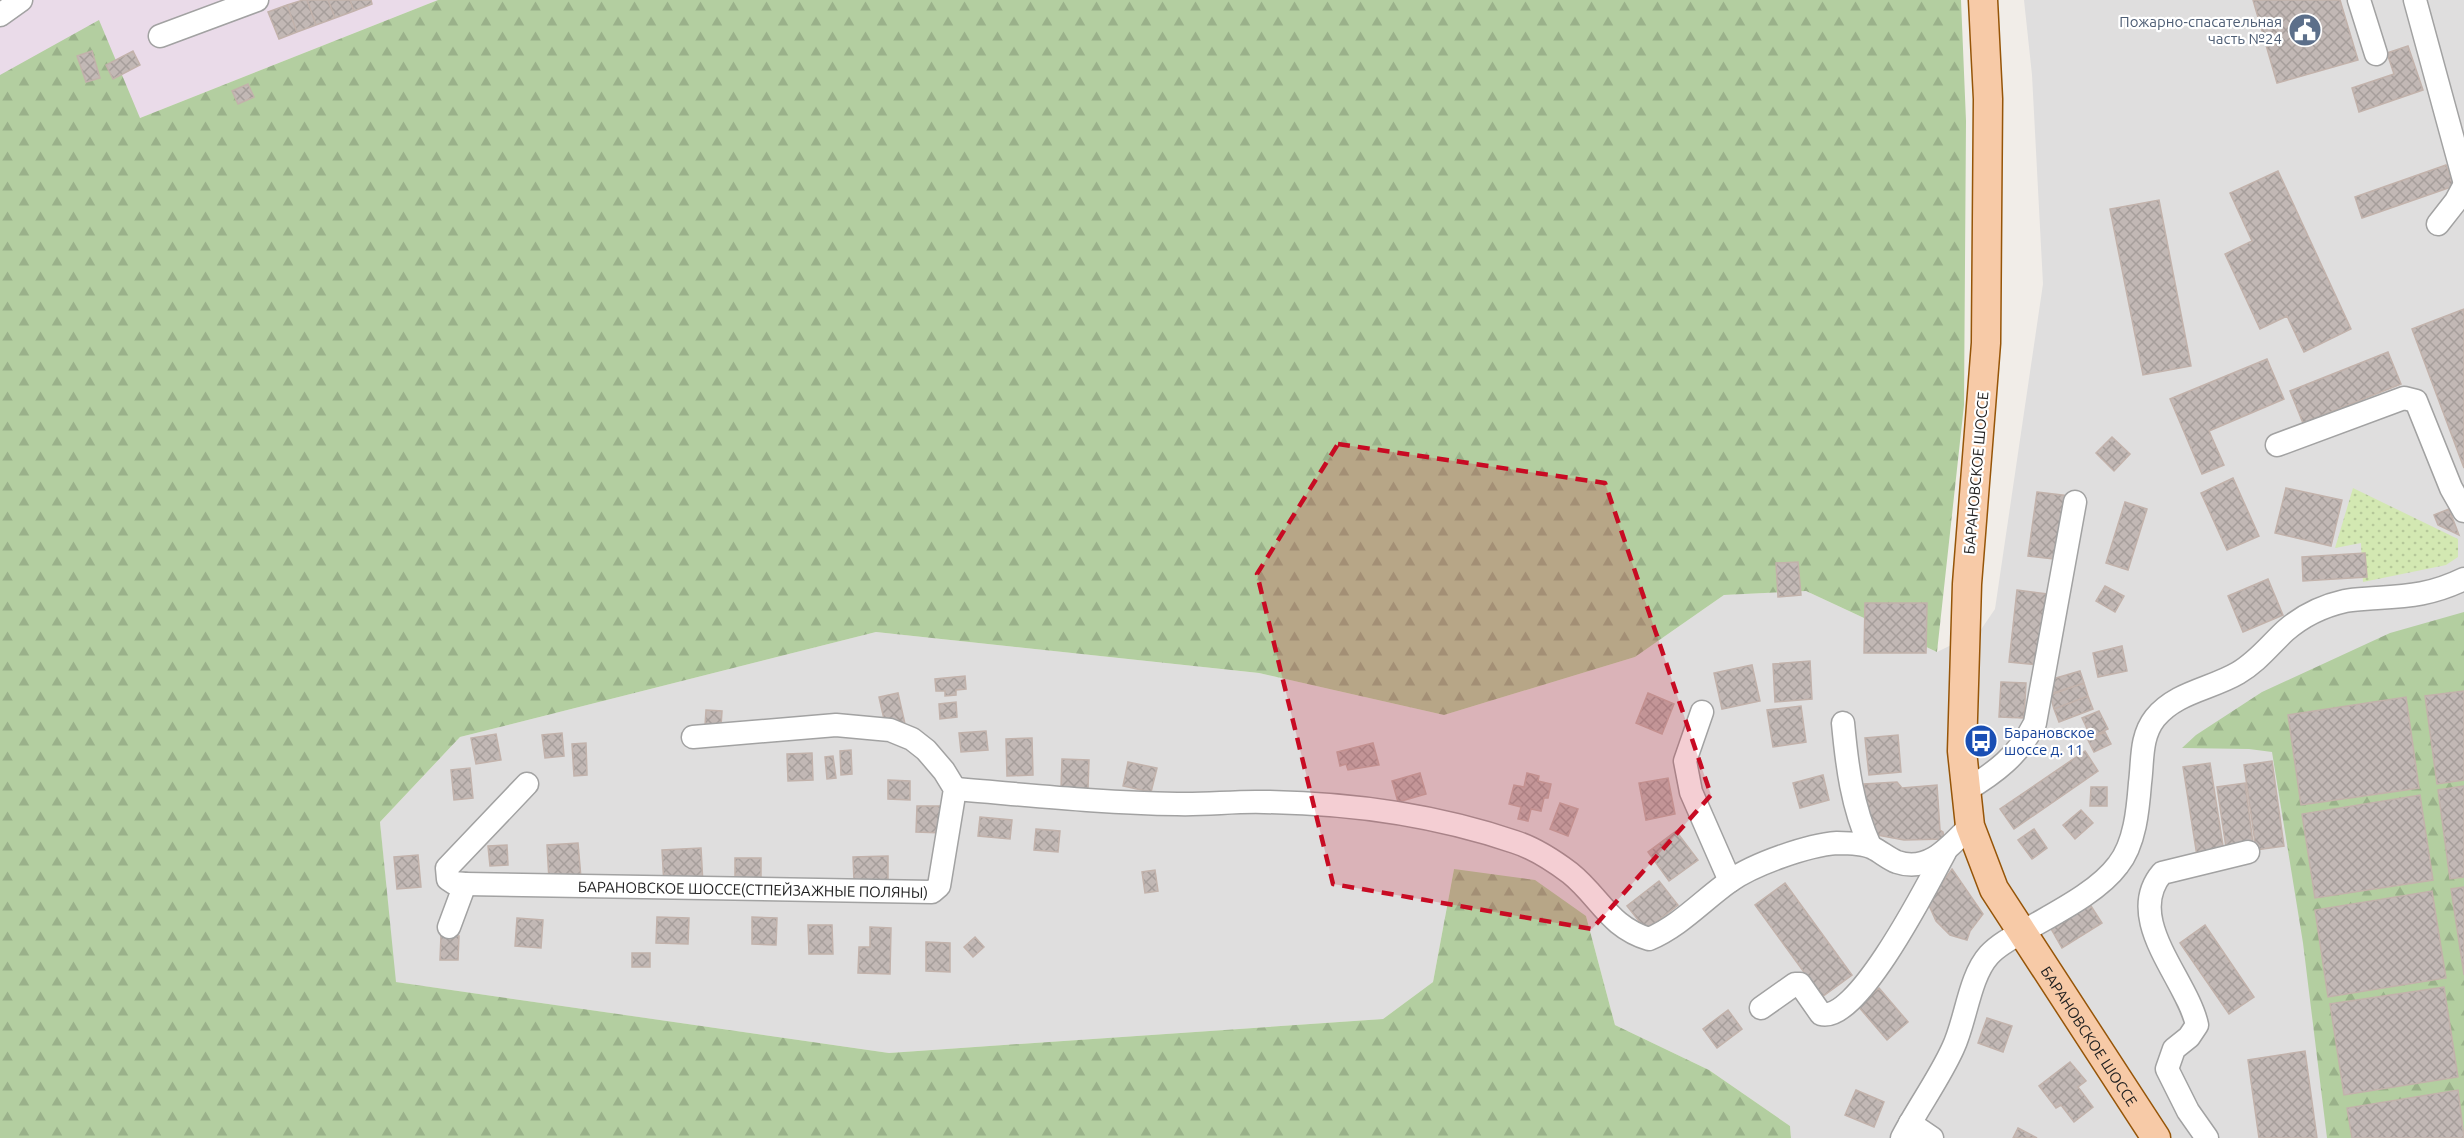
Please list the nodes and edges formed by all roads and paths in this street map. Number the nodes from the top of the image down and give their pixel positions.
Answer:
1 (21, 0) edge
2 (257, 0) edge
3 (1983, 0) edge
4 (2359, 0) edge
5 (2415, 0) edge
6 (0, 15) edge
7 (160, 36) dead end
8 (2376, 54) dead end
9 (2464, 180) edge
10 (2464, 186) edge
11 (2439, 224) dead end
12 (2277, 445) dead end
13 (2075, 501) dead end
14 (2464, 512) edge
15 (2464, 579) edge
16 (1702, 712) dead end
17 (1843, 723) dead end
18 (693, 737) dead end
19 (527, 784) dead end
20 (955, 789) junction
21 (1965, 791) junction
22 (1970, 826) junction
23 (1870, 846) junction
24 (1945, 852) junction
25 (2248, 852) dead end
26 (1730, 880) junction
27 (465, 884) junction
28 (449, 927) dead end
29 (2023, 932) junction
30 (1761, 1008) dead end
31 (1906, 1130) edge
32 (1932, 1138) edge
33 (2156, 1138) edge
34 (2206, 1138) edge

1 - 6 street
2 - 7 street
3 - 21 main road, БАРАНОВСКОЕ ШОССЕ
4 - 8 street
5 - 9 street
10 - 11 street
12 - 14 street
13 - 21 street
15 - 29 street
16 - 26 street
17 - 23 street
18 - 20 street
19 - 27 street
20 - 26 street
20 - 27 street, БАРАНОВСКОЕ ШОССЕ(СТПЕЙЗАЖНЫЕ ПОЛЯНЫ)
21 - 22 main road, БАРАНОВСКОЕ ШОССЕ
22 - 24 street
22 - 29 main road, БАРАНОВСКОЕ ШОССЕ
23 - 24 street
23 - 26 street
24 - 30 street
25 - 34 street
27 - 28 street
29 - 31 street
29 - 33 main road, БАРАНОВСКОЕ ШОССЕ
31 - 32 street

